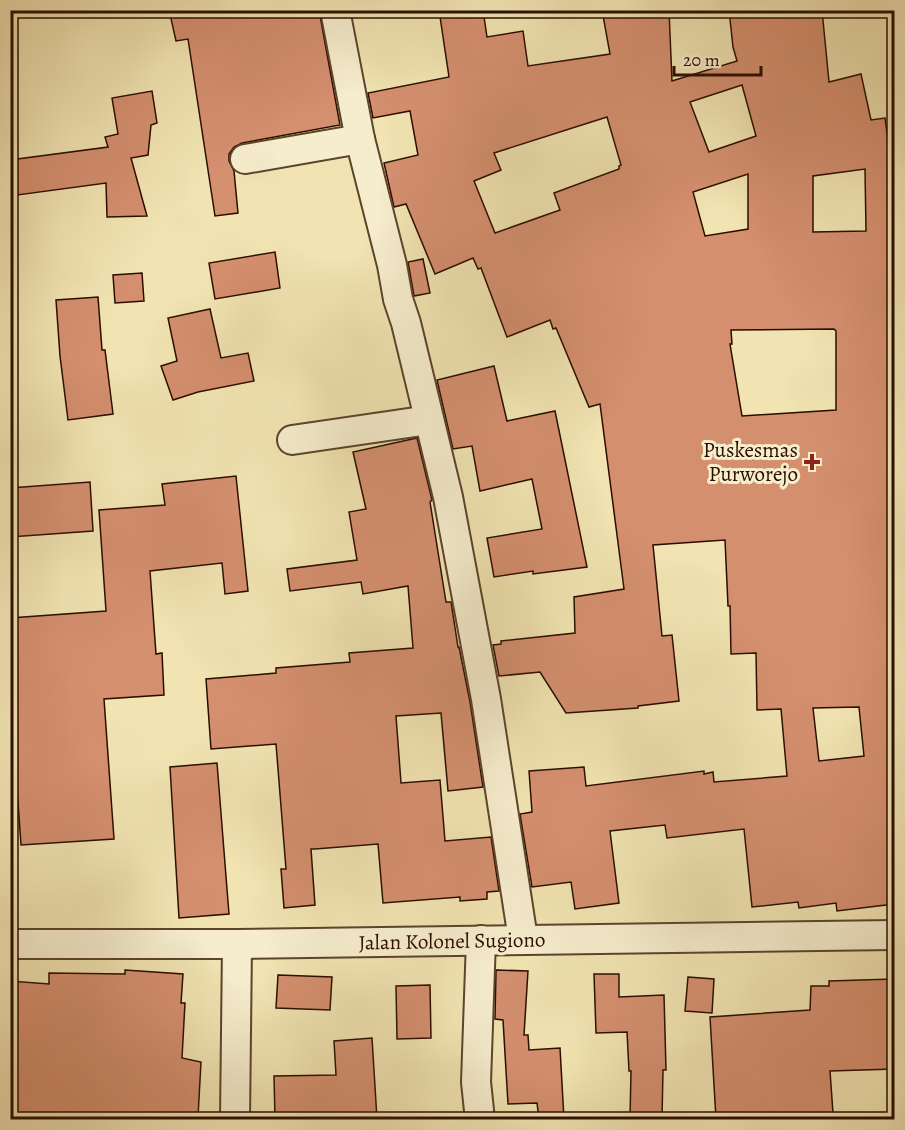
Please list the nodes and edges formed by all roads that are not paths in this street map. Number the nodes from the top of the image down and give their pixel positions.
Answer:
1 (335, 10) edge
2 (360, 139) junction
3 (245, 159) dead end
4 (429, 420) junction
5 (292, 440) dead end
6 (894, 935) edge
7 (523, 939) junction
8 (481, 940) junction
9 (10, 944) edge
10 (237, 944) junction
11 (235, 1119) edge
12 (480, 1119) edge

1 - 2 street
2 - 3 street
2 - 4 street
4 - 5 street
4 - 7 street
6 - 7 street, Jalan Kolonel Sugiono
7 - 8 street, Jalan Kolonel Sugiono
8 - 10 street, Jalan Kolonel Sugiono
8 - 12 street
9 - 10 street, Jalan Kolonel Sugiono
10 - 11 street

